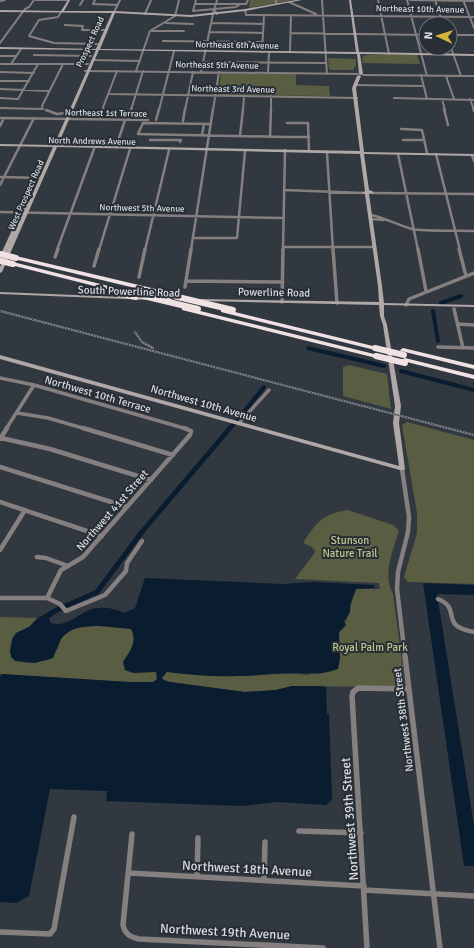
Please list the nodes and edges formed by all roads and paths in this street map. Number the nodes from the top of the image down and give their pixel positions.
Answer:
1 (5, 0) edge
2 (35, 0) edge
3 (54, 0) edge
4 (69, 0) edge
5 (83, 0) edge
6 (95, 0) edge
7 (120, 0) edge
8 (151, 0) edge
9 (179, 0) edge
10 (196, 0) edge
11 (217, 0) edge
12 (248, 0) edge
13 (276, 0) edge
14 (301, 0) edge
15 (322, 0) edge
16 (350, 0) edge
17 (378, 0) edge
18 (407, 0) edge
19 (410, 0) edge
20 (435, 0) edge
21 (463, 0) edge
22 (0, 1) edge
23 (474, 1) edge
24 (289, 2) junction
25 (51, 4) dead end
26 (80, 4) dead end
27 (195, 4) junction
28 (216, 4) junction
29 (276, 4) junction
30 (118, 5) junction
31 (239, 5) junction
32 (214, 10) junction
33 (245, 10) junction
34 (0, 11) edge
35 (24, 11) junction
36 (62, 12) junction
37 (114, 12) junction
38 (145, 14) junction
39 (212, 14) junction
40 (217, 14) junction
41 (264, 15) junction
42 (291, 15) junction
43 (318, 15) junction
44 (353, 15) junction
45 (175, 16) junction
46 (323, 16) junction
47 (382, 16) junction
48 (440, 16) edge
49 (411, 17) junction
50 (418, 17) edge
51 (458, 17) edge
52 (470, 17) junction
53 (474, 17) edge
54 (164, 23) junction
55 (211, 23) junction
56 (194, 24) dead end
57 (264, 24) junction
58 (65, 25) dead end
59 (474, 28) edge
60 (105, 30) junction
61 (150, 31) junction
62 (184, 31) dead end
63 (209, 32) junction
64 (263, 33) junction
65 (290, 33) junction
66 (324, 33) junction
67 (355, 34) junction
68 (385, 34) junction
69 (416, 34) junction
70 (458, 35) edge
71 (474, 35) edge
72 (163, 41) dead end
73 (207, 42) junction
74 (263, 42) junction
75 (418, 42) edge
76 (0, 43) edge
77 (97, 44) junction
78 (0, 48) edge
79 (21, 48) junction
80 (96, 50) junction
81 (142, 50) junction
82 (174, 51) junction
83 (205, 51) junction
84 (262, 52) junction
85 (269, 52) junction
86 (290, 52) junction
87 (325, 53) junction
88 (357, 53) junction
89 (34, 54) dead end
90 (389, 54) junction
91 (418, 54) edge
92 (458, 55) edge
93 (474, 55) edge
94 (0, 56) edge
95 (16, 56) junction
96 (91, 56) junction
97 (422, 56) edge
98 (453, 56) edge
99 (93, 60) junction
100 (140, 61) junction
101 (203, 62) junction
102 (268, 62) junction
103 (326, 63) junction
104 (0, 64) edge
105 (11, 64) junction
106 (38, 64) junction
107 (63, 64) junction
108 (88, 64) junction
109 (87, 71) junction
110 (117, 71) junction
111 (136, 71) junction
112 (143, 71) junction
113 (0, 72) edge
114 (169, 72) junction
115 (193, 72) junction
116 (201, 72) junction
117 (219, 72) junction
118 (34, 73) junction
119 (268, 73) junction
120 (327, 74) junction
121 (360, 75) junction
122 (421, 75) junction
123 (427, 76) junction
124 (446, 76) junction
125 (461, 76) junction
126 (474, 76) edge
127 (0, 81) edge
128 (28, 81) junction
129 (355, 85) junction
130 (423, 86) junction
131 (0, 89) edge
132 (24, 90) junction
133 (49, 91) junction
134 (77, 94) junction
135 (109, 94) junction
136 (136, 95) junction
137 (162, 95) junction
138 (188, 96) junction
139 (216, 96) junction
140 (244, 96) junction
141 (271, 96) junction
142 (0, 98) edge
143 (356, 98) junction
144 (394, 98) dead end
145 (427, 99) junction
146 (442, 99) junction
147 (454, 99) junction
148 (470, 99) junction
149 (474, 100) edge
150 (0, 108) edge
151 (43, 109) junction
152 (46, 110) junction
153 (474, 111) edge
154 (66, 113) junction
155 (0, 118) edge
156 (4, 118) junction
157 (34, 118) junction
158 (44, 119) junction
159 (66, 119) junction
160 (99, 119) junction
161 (126, 120) junction
162 (156, 120) junction
163 (183, 121) junction
164 (211, 123) junction
165 (287, 123) dead end
166 (204, 124) junction
167 (448, 125) dead end
168 (0, 126) edge
169 (401, 129) dead end
170 (202, 135) junction
171 (135, 136) dead end
172 (194, 136) junction
173 (210, 136) junction
174 (240, 136) junction
175 (270, 136) junction
176 (309, 137) junction
177 (199, 138) dead end
178 (181, 139) junction
179 (403, 140) dead end
180 (424, 140) junction
181 (0, 146) edge
182 (19, 146) junction
183 (54, 147) junction
184 (116, 148) junction
185 (94, 149) junction
186 (132, 149) junction
187 (184, 149) junction
188 (169, 150) junction
189 (207, 150) junction
190 (229, 150) junction
191 (245, 151) junction
192 (285, 151) junction
193 (309, 151) junction
194 (327, 152) junction
195 (343, 152) junction
196 (362, 152) junction
197 (379, 153) junction
198 (427, 153) junction
199 (398, 154) junction
200 (422, 154) junction
201 (437, 154) junction
202 (473, 154) edge
203 (474, 161) edge
204 (2, 178) edge
205 (40, 178) junction
206 (0, 185) edge
207 (284, 190) junction
208 (330, 191) junction
209 (368, 192) junction
210 (407, 193) junction
211 (446, 193) junction
212 (474, 194) edge
213 (0, 212) edge
214 (24, 213) junction
215 (71, 214) junction
216 (111, 215) junction
217 (153, 215) junction
218 (196, 216) junction
219 (239, 217) junction
220 (371, 217) junction
221 (283, 218) junction
222 (414, 229) junction
223 (454, 230) junction
224 (474, 231) edge
225 (193, 238) junction
226 (283, 247) junction
227 (333, 247) junction
228 (375, 247) junction
229 (0, 254) edge
230 (0, 257) edge
231 (55, 257) dead end
232 (0, 261) edge
233 (14, 262) junction
234 (0, 264) edge
235 (94, 266) dead end
236 (0, 272) edge
237 (474, 272) edge
238 (466, 276) junction
239 (139, 277) dead end
240 (186, 280) junction
241 (283, 282) junction
242 (185, 287) dead end
243 (426, 292) junction
244 (0, 293) edge
245 (0, 296) edge
246 (74, 296) joint
247 (130, 296) junction
248 (109, 302) junction
249 (282, 302) junction
250 (301, 302) junction
251 (337, 303) junction
252 (258, 304) joint
253 (268, 304) junction
254 (406, 304) junction
255 (289, 305) junction
256 (383, 305) junction
257 (474, 306) edge
258 (454, 309) junction
259 (474, 310) edge
260 (458, 324) junction
261 (474, 325) edge
262 (438, 347) dead end
263 (463, 348) junction
264 (474, 348) edge
265 (376, 350) junction
266 (0, 357) edge
267 (404, 357) junction
268 (474, 367) edge
269 (474, 372) edge
270 (474, 377) edge
271 (0, 378) edge
272 (474, 381) edge
273 (34, 385) junction
274 (269, 390) dead end
275 (17, 413) junction
276 (239, 423) junction
277 (191, 431) joint
278 (1, 439) edge
279 (173, 455) junction
280 (0, 467) edge
281 (402, 469) junction
282 (151, 480) junction
283 (0, 502) edge
284 (127, 507) junction
285 (25, 510) junction
286 (102, 536) junction
287 (142, 541) dead end
288 (0, 550) edge
289 (37, 557) dead end
290 (68, 566) junction
291 (0, 598) edge
292 (47, 598) junction
293 (438, 601) dead end
294 (474, 632) edge
295 (409, 689) junction
296 (74, 817) dead end
297 (299, 831) dead end
298 (361, 833) junction
299 (132, 834) dead end
300 (198, 838) dead end
301 (265, 842) dead end
302 (129, 872) junction
303 (197, 876) junction
304 (264, 880) junction
305 (364, 888) junction
306 (434, 894) junction
307 (474, 896) edge
308 (0, 932) edge
309 (323, 948) edge
310 (367, 948) edge
311 (440, 948) edge

1 - 22 street
2 - 3 street
2 - 35 street
3 - 4 street
3 - 25 street
4 - 36 main road
5 - 26 street
6 - 30 street
7 - 30 street
8 - 38 street
9 - 45 street
10 - 27 street
11 - 28 street
12 - 31 street
13 - 29 street
14 - 24 main road
15 - 46 street
16 - 44 main road
17 - 47 street
18 - 49 street
19 - 20 street
20 - 21 street
20 - 48 street
21 - 23 street
21 - 52 street
24 - 29 main road
24 - 43 street
27 - 28 street
27 - 32 street
28 - 31 street
28 - 32 street
29 - 33 main road
30 - 37 street
31 - 32 street
32 - 39 street
32 - 40 street
33 - 40 main road
33 - 41 street, Northeast 10th Avenue
34 - 35 main road
35 - 36 main road
35 - 76 street
36 - 37 main road
36 - 77 street
37 - 38 main road
37 - 60 main road, Prospect Road
38 - 45 main road
39 - 40 main road
39 - 45 main road
39 - 55 street
41 - 42 street, Northeast 10th Avenue
41 - 57 street
42 - 43 street, Northeast 10th Avenue
42 - 65 street
43 - 46 street, Northeast 10th Avenue
44 - 46 street, Northeast 10th Avenue
44 - 47 street, Northeast 10th Avenue
44 - 67 main road
45 - 54 street
46 - 66 street
47 - 49 street, Northeast 10th Avenue
47 - 68 street
49 - 50 street, Northeast 10th Avenue
49 - 69 street
51 - 52 street, Northeast 10th Avenue
52 - 53 street, Northeast 10th Avenue
52 - 59 street
54 - 56 street
54 - 61 street
55 - 57 street
55 - 63 street
57 - 64 street
58 - 60 street
60 - 77 main road, Prospect Road
60 - 80 main road, Prospect Road
61 - 62 street
61 - 81 street
63 - 64 street
63 - 73 street
64 - 74 street
65 - 66 street
65 - 86 street
66 - 67 street
66 - 87 street
67 - 68 street
67 - 88 main road
68 - 69 street
68 - 90 street
69 - 75 street
70 - 71 street
72 - 73 street
73 - 74 street
73 - 83 street
74 - 84 street
77 - 80 main road, Prospect Road
78 - 79 main road, Northeast 6th Avenue
79 - 80 main road, Northeast 6th Avenue
79 - 95 street
80 - 81 main road, Northeast 6th Avenue
80 - 96 main road, Prospect Road
80 - 99 main road, Prospect Road
81 - 82 main road, Northeast 6th Avenue
81 - 100 street
82 - 83 main road, Northeast 6th Avenue
82 - 114 street
83 - 84 main road, Northeast 6th Avenue
83 - 101 street
84 - 85 main road, Northeast 6th Avenue
85 - 86 main road, Northeast 6th Avenue
85 - 102 street
86 - 87 main road, Northeast 6th Avenue
87 - 88 main road, Northeast 6th Avenue
87 - 103 street
88 - 90 main road, Northeast 6th Avenue
88 - 121 main road
89 - 96 street
90 - 91 main road, Northeast 6th Avenue
92 - 93 main road, Northeast 6th Avenue
94 - 95 street
95 - 105 street
96 - 108 main road, Prospect Road
97 - 123 street
98 - 125 street
99 - 100 street
99 - 109 main road, Prospect Road
100 - 111 street
101 - 102 street
101 - 116 street
102 - 103 street
102 - 119 street
103 - 120 street
104 - 105 street
105 - 106 street
106 - 107 street
106 - 118 street
107 - 108 street
107 - 133 street
108 - 109 main road, Prospect Road
109 - 110 street, Northeast 5th Avenue
109 - 134 main road, Prospect Road
110 - 111 street, Northeast 5th Avenue
110 - 135 street
111 - 112 street, Northeast 5th Avenue
112 - 114 street, Northeast 5th Avenue
112 - 136 street
113 - 118 street
114 - 115 street, Northeast 5th Avenue
114 - 137 street
115 - 116 street, Northeast 5th Avenue
115 - 138 street
116 - 117 street, Northeast 5th Avenue
117 - 119 street, Northeast 5th Avenue
117 - 139 street
118 - 128 street
119 - 120 street, Northeast 5th Avenue
120 - 121 street, Northeast 5th Avenue
121 - 122 street, Northeast 5th Avenue
121 - 129 main road
122 - 123 street, Northeast 5th Avenue
122 - 130 street
123 - 124 street, Northeast 5th Avenue
124 - 125 street, Northeast 5th Avenue
124 - 147 street
125 - 126 street, Northeast 5th Avenue
127 - 128 street
128 - 132 street
129 - 130 street
129 - 143 main road, Northwest 38th Street
130 - 145 street
131 - 132 street
132 - 133 street
132 - 142 street
133 - 151 street
134 - 154 main road, Prospect Road
134 - 159 main road, Prospect Road
135 - 136 street, Northeast 3rd Avenue
135 - 160 street
136 - 137 street, Northeast 3rd Avenue
136 - 161 street
137 - 138 street, Northeast 3rd Avenue
137 - 162 street
138 - 139 street, Northeast 3rd Avenue
138 - 163 street
139 - 140 street, Northeast 3rd Avenue
139 - 164 street
140 - 141 street, Northeast 3rd Avenue
140 - 174 street
141 - 143 street, Northeast 3rd Avenue
141 - 175 street
143 - 196 main road, Northwest 38th Street
144 - 145 street
145 - 146 street
146 - 147 street
146 - 167 street
147 - 148 street
148 - 149 street
148 - 153 street
150 - 151 street
151 - 152 street
152 - 154 street
152 - 158 street
154 - 159 main road, Prospect Road
155 - 156 street, Northeast 1st Terrace
156 - 157 street, Northeast 1st Terrace
156 - 168 street
157 - 158 street, Northeast 1st Terrace
157 - 182 street
158 - 159 street, Northeast 1st Terrace
159 - 160 street, Northeast 1st Terrace
159 - 183 main road, Prospect Road
160 - 161 street, Northeast 1st Terrace
161 - 162 street, Northeast 1st Terrace
161 - 184 street
162 - 163 street, Northeast 1st Terrace
163 - 164 street, Northeast 1st Terrace
164 - 166 street
164 - 173 street
165 - 176 street
166 - 170 street
166 - 178 street
169 - 180 street
170 - 172 street
170 - 173 street
171 - 178 street
172 - 177 street
172 - 178 street
173 - 174 street
173 - 189 street
174 - 175 street
175 - 176 street
176 - 193 street
179 - 180 street
180 - 198 street
181 - 182 main road, North Andrews Avenue
182 - 183 main road, North Andrews Avenue
182 - 204 street
183 - 184 main road, North Andrews Avenue
183 - 185 main road, North Andrews Avenue
183 - 205 main road, West Prospect Road
184 - 186 main road, North Andrews Avenue
185 - 186 main road, North Andrews Avenue
185 - 215 street
186 - 187 main road, North Andrews Avenue
186 - 188 main road, North Andrews Avenue
186 - 216 street
187 - 188 main road, North Andrews Avenue
187 - 189 main road, North Andrews Avenue
188 - 217 street
189 - 190 main road, North Andrews Avenue
189 - 218 street
190 - 191 main road, North Andrews Avenue
190 - 192 main road, North Andrews Avenue
191 - 192 main road, North Andrews Avenue
191 - 219 street
192 - 193 main road, North Andrews Avenue
192 - 194 main road, North Andrews Avenue
192 - 207 street
193 - 195 main road, North Andrews Avenue
194 - 195 main road, North Andrews Avenue
194 - 208 street
195 - 196 main road, North Andrews Avenue
196 - 197 main road, North Andrews Avenue
196 - 209 main road, Northwest 38th Street
197 - 198 main road, North Andrews Avenue
197 - 199 main road, North Andrews Avenue
198 - 200 main road
198 - 201 main road, North Andrews Avenue
199 - 200 main road, North Andrews Avenue
199 - 210 street
200 - 201 main road, North Andrews Avenue
201 - 202 main road, North Andrews Avenue
201 - 211 street
202 - 203 street
204 - 205 street
204 - 206 street
205 - 214 main road, West Prospect Road
207 - 208 street
207 - 221 street
208 - 209 street
208 - 227 street
209 - 210 street
209 - 220 main road, Northwest 38th Street
210 - 211 street
210 - 222 street
211 - 212 street
211 - 223 street
213 - 214 street, Northwest 5th Avenue
214 - 215 street, Northwest 5th Avenue
214 - 232 main road, West Prospect Road
214 - 236 main road, West Prospect Road
215 - 216 street, Northwest 5th Avenue
215 - 231 street
216 - 217 street, Northwest 5th Avenue
216 - 235 street
217 - 218 street, Northwest 5th Avenue
217 - 239 street
218 - 219 street, Northwest 5th Avenue
218 - 225 street
219 - 221 street, Northwest 5th Avenue
219 - 225 street
220 - 222 street
220 - 228 main road, Northwest 38th Street
221 - 226 street
222 - 223 street
222 - 243 street
223 - 224 street
223 - 238 street
225 - 240 street
226 - 227 street
226 - 241 street
227 - 228 street
227 - 251 street
228 - 256 main road, Northwest 38th Street
229 - 233 highway, bridge
230 - 233 highway, bridge
232 - 233 highway, bridge
233 - 234 highway
233 - 247 highway
233 - 265 highway, bridge
233 - 265 highway, bridge
233 - 265 highway, bridge
237 - 238 street
238 - 243 street
240 - 241 street
240 - 242 street
241 - 249 street
243 - 254 street
244 - 246 main road, South Powerline Road
245 - 248 main road, South Powerline Road
246 - 247 main road, Powerline Road
247 - 248 main road
247 - 249 main road, Powerline Road
247 - 265 highway, bridge
248 - 252 main road, South Powerline Road
249 - 250 main road, Powerline Road
249 - 253 main road
250 - 251 main road, Powerline Road
250 - 255 main road
251 - 256 main road, Powerline Road
252 - 253 main road, Powerline Road
253 - 255 main road, Powerline Road
254 - 256 main road, Powerline Road
254 - 257 main road, Powerline Road
255 - 256 main road, Powerline Road
256 - 258 main road, Powerline Road
256 - 281 main road, Northwest 38th Street
258 - 259 main road, Powerline Road
258 - 260 street
260 - 261 street
260 - 263 street
262 - 263 street
263 - 264 street
265 - 267 highway, bridge
265 - 267 highway
266 - 276 main road, Northwest 10th Avenue
267 - 268 highway
267 - 269 highway
267 - 270 highway
267 - 272 highway
271 - 273 street, Northwest 10th Terrace
273 - 275 street
273 - 277 street, Northwest 10th Terrace
274 - 276 street
275 - 278 street
275 - 279 street
276 - 281 main road, Northwest 10th Avenue
277 - 279 street, Northwest 41st Street
278 - 282 street
279 - 282 street, Northwest 41st Street
280 - 284 street
281 - 295 street, Northwest 38th Street
282 - 284 street, Northwest 41st Street
283 - 285 street
284 - 286 street, Northwest 41st Street
285 - 286 street
285 - 288 street
286 - 290 street, Northwest 41st Street
287 - 292 street
289 - 290 street
290 - 292 street, Northwest 41st Street
291 - 292 street
293 - 294 street
295 - 298 street, Northwest 39th Street
295 - 306 street, Northwest 38th Street
296 - 308 street
297 - 298 street
298 - 305 street, Northwest 39th Street
299 - 302 street
300 - 303 street
301 - 304 street
302 - 303 street, Northwest 18th Avenue
302 - 309 street, Northwest 19th Avenue
303 - 304 street, Northwest 18th Avenue
304 - 305 street, Northwest 18th Avenue
305 - 306 street, Northwest 18th Avenue
305 - 310 street, Northwest 39th Street
306 - 307 street, Northwest 18th Avenue
306 - 311 street, Northwest 38th Street

